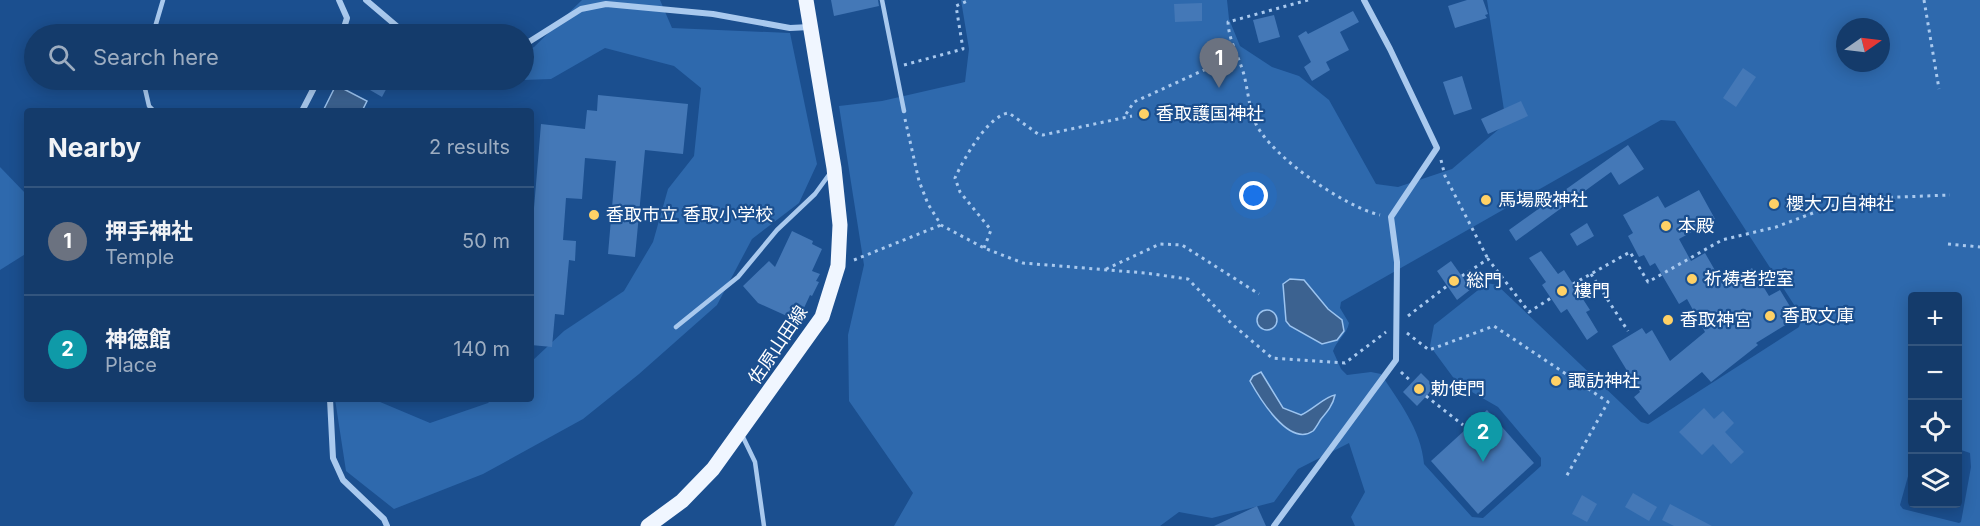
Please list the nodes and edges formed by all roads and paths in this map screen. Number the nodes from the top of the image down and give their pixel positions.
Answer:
1 (163, 0) edge
2 (339, 0) edge
3 (366, 0) edge
4 (806, 0) edge
5 (882, 0) edge
6 (955, 0) edge
7 (970, 0) edge
8 (1308, 0) edge
9 (1364, 0) edge
10 (1924, 0) edge
11 (956, 6) junction
12 (156, 24) edge
13 (345, 24) edge
14 (394, 24) edge
15 (811, 27) junction
16 (534, 39) edge
17 (1217, 64) dead end
18 (894, 68) junction
19 (1939, 89) dead end
20 (145, 90) edge
21 (313, 90) edge
22 (151, 108) edge
23 (304, 108) edge
24 (904, 111) dead end
25 (1126, 114) dead end
26 (1132, 116) dead end
27 (905, 120) dead end
28 (834, 168) junction
29 (1445, 176) dead end
30 (1950, 195) dead end
31 (1391, 218) junction
32 (941, 225) junction
33 (1948, 244) dead end
34 (1980, 247) edge
35 (984, 248) junction
36 (1488, 259) junction
37 (838, 266) junction
38 (1105, 270) junction
39 (1591, 274) junction
40 (1462, 276) dead end
41 (1573, 285) dead end
42 (1447, 286) dead end
43 (1259, 294) dead end
44 (1551, 298) dead end
45 (1418, 308) dead end
46 (1396, 325) junction
47 (676, 327) dead end
48 (1628, 331) dead end
49 (1369, 345) dead end
50 (1394, 364) junction
51 (1412, 382) dead end
52 (1426, 396) dead end
53 (330, 402) edge
54 (1463, 425) dead end
55 (741, 433) junction
56 (1566, 477) dead end
57 (387, 526) edge
58 (648, 526) edge
59 (764, 526) edge
60 (1272, 526) edge

1 - 12 lane
2 - 13 street
3 - 14 street
4 - 15 main road, 佐原山田線
5 - 18 lane
6 - 11 path
7 - 11 path
8 - 31 path
9 - 31 street
10 - 19 path
11 - 18 path
15 - 16 street
15 - 28 main road, 佐原山田線
17 - 25 path
18 - 24 lane
20 - 22 lane
21 - 23 street
26 - 35 path
27 - 32 path
28 - 37 main road, 佐原山田線
28 - 47 lane
29 - 36 path
30 - 39 path
31 - 46 street
32 - 35 path
32 - 37 path
33 - 34 path
35 - 38 path
36 - 40 path
36 - 44 path
37 - 55 main road, 佐原山田線
38 - 43 path
38 - 49 path
39 - 41 path
39 - 48 path
42 - 45 path
46 - 50 street
46 - 56 path
50 - 51 path
50 - 60 street
52 - 54 path
53 - 57 street
55 - 58 main road, 佐原山田線
55 - 59 lane

